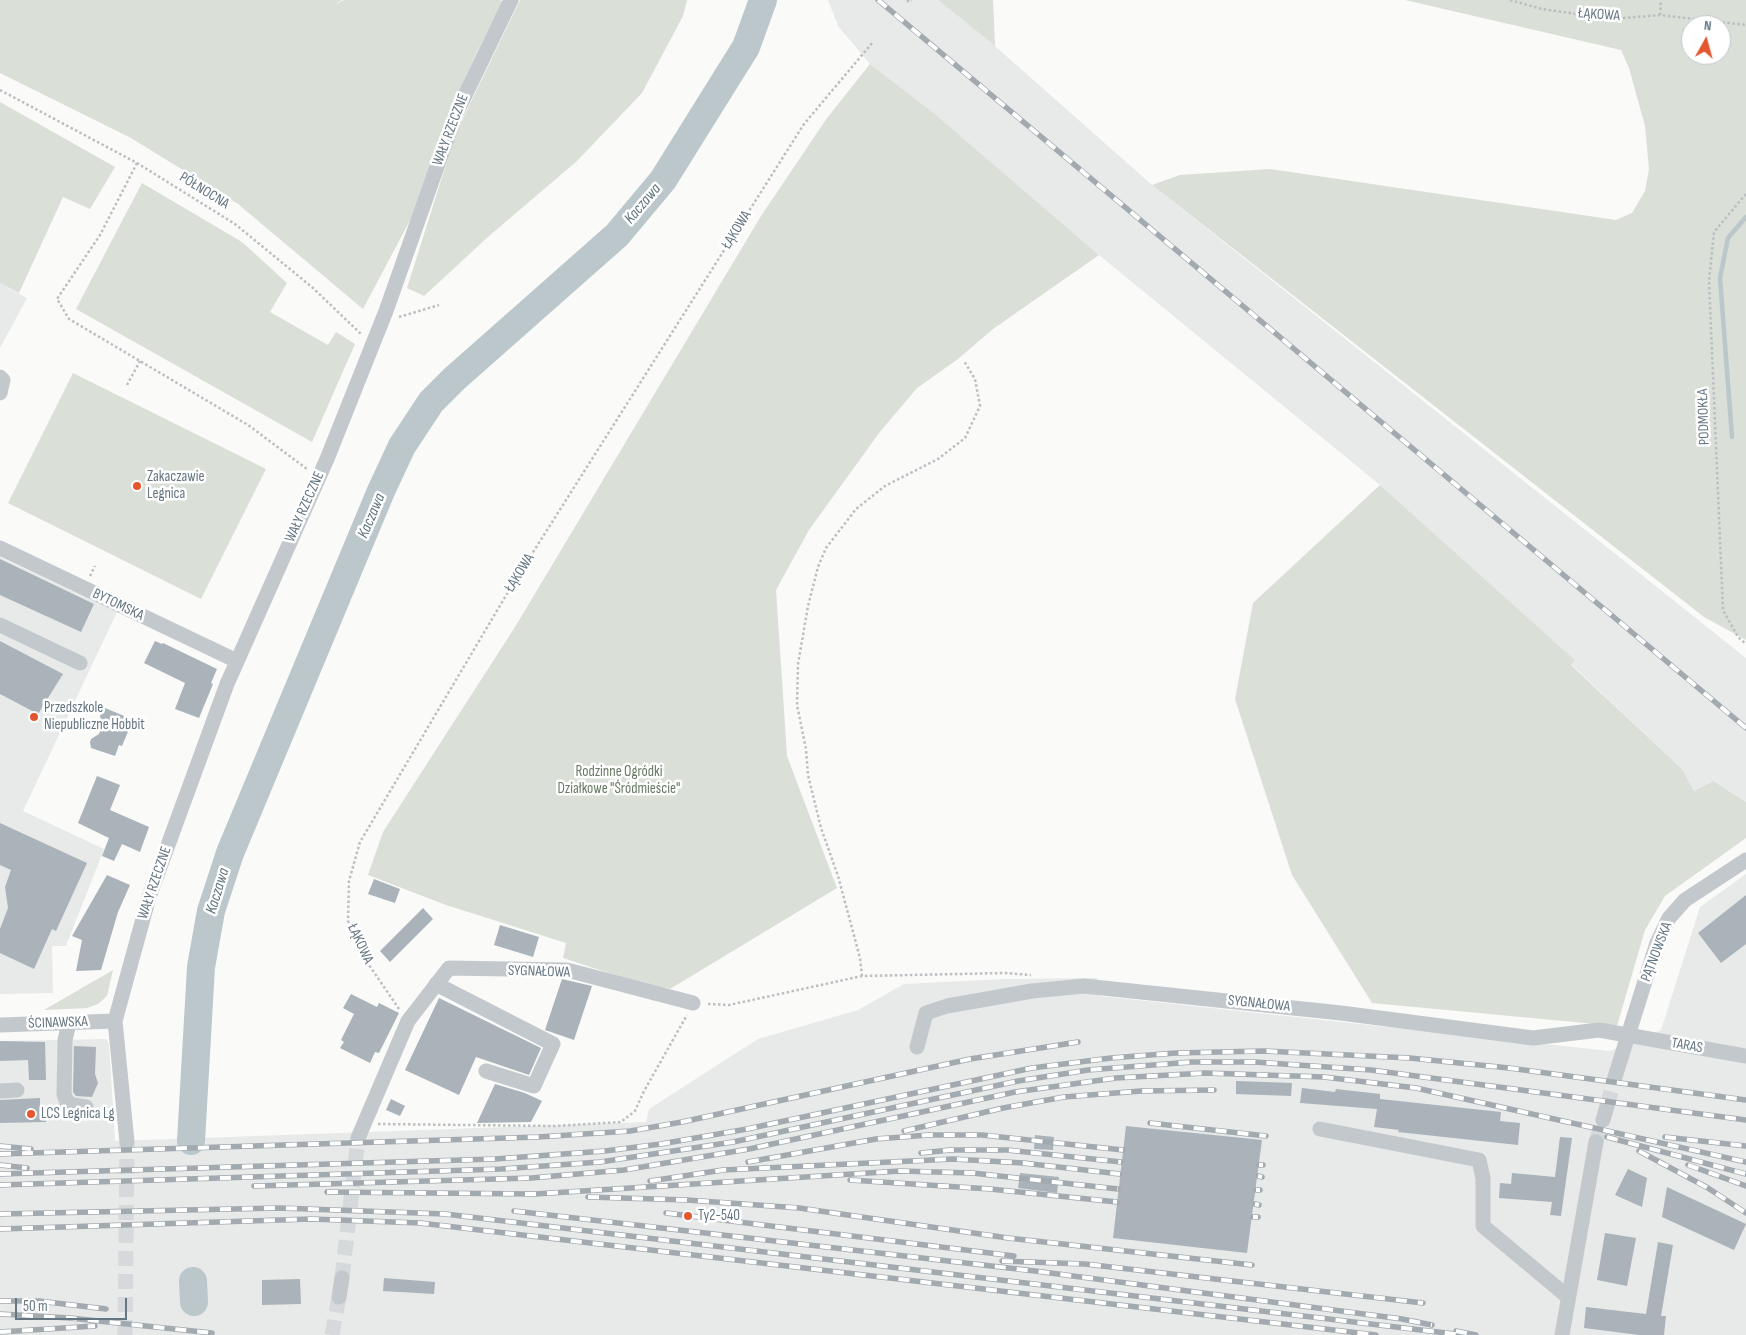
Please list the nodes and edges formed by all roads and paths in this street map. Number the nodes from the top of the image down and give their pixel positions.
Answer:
1 (511, 0) edge
2 (1510, 0) edge
3 (1661, 0) edge
4 (1660, 15) junction
5 (1746, 26) edge
6 (873, 42) dead end
7 (0, 90) edge
8 (137, 163) junction
9 (1746, 194) edge
10 (439, 305) dead end
11 (381, 323) junction
12 (372, 346) junction
13 (140, 361) junction
14 (964, 361) dead end
15 (127, 385) dead end
16 (318, 477) junction
17 (0, 548) edge
18 (94, 566) dead end
19 (91, 574) dead end
20 (0, 625) edge
21 (1746, 644) edge
22 (237, 662) junction
23 (80, 663) dead end
24 (1746, 860) edge
25 (1033, 975) dead end
26 (862, 976) junction
27 (436, 984) junction
28 (693, 1003) junction
29 (115, 1021) junction
30 (408, 1021) junction
31 (69, 1023) junction
32 (0, 1025) edge
33 (1628, 1035) junction
34 (918, 1047) dead end
35 (1746, 1056) edge
36 (486, 1071) dead end
37 (1615, 1077) tunnel mouth
38 (17, 1090) dead end
39 (0, 1091) edge
40 (86, 1108) dead end
41 (1320, 1129) dead end
42 (361, 1131) joint
43 (126, 1142) tunnel mouth
44 (1596, 1142) tunnel mouth
45 (342, 1278) tunnel mouth
46 (1568, 1296) junction
47 (340, 1297) tunnel mouth
48 (1562, 1335) edge

1 - 11 street, WAŁY RZECZNE
2 - 4 path, ŁĄKOWA
3 - 4 path
4 - 5 path
6 - 30 path, ŁĄKOWA
7 - 8 path, PÓŁNOCNA
8 - 12 path, PÓŁNOCNA
8 - 13 path
9 - 21 path, PODMOKŁA
10 - 11 path
11 - 12 street, WAŁY RZECZNE
12 - 16 street, WAŁY RZECZNE
13 - 15 path
13 - 16 path
14 - 26 path
16 - 22 street, WAŁY RZECZNE
17 - 22 street, BYTOMSKA
18 - 19 path
20 - 23 street
22 - 29 street, WAŁY RZECZNE
24 - 33 street, PĄTNOWSKA
25 - 26 path
26 - 28 path
27 - 28 street, SYGNAŁOWA
27 - 30 street, SYGNAŁOWA
27 - 36 street
28 - 42 path
29 - 31 street, ŚCINAWSKA
29 - 43 street
30 - 42 street
31 - 32 street, ŚCINAWSKA
31 - 40 street
33 - 34 street, SYGNAŁOWA
33 - 35 street, TARAS
33 - 37 street, PĄTNOWSKA
38 - 39 street
41 - 46 street
44 - 46 street
45 - 47 street
46 - 48 street

